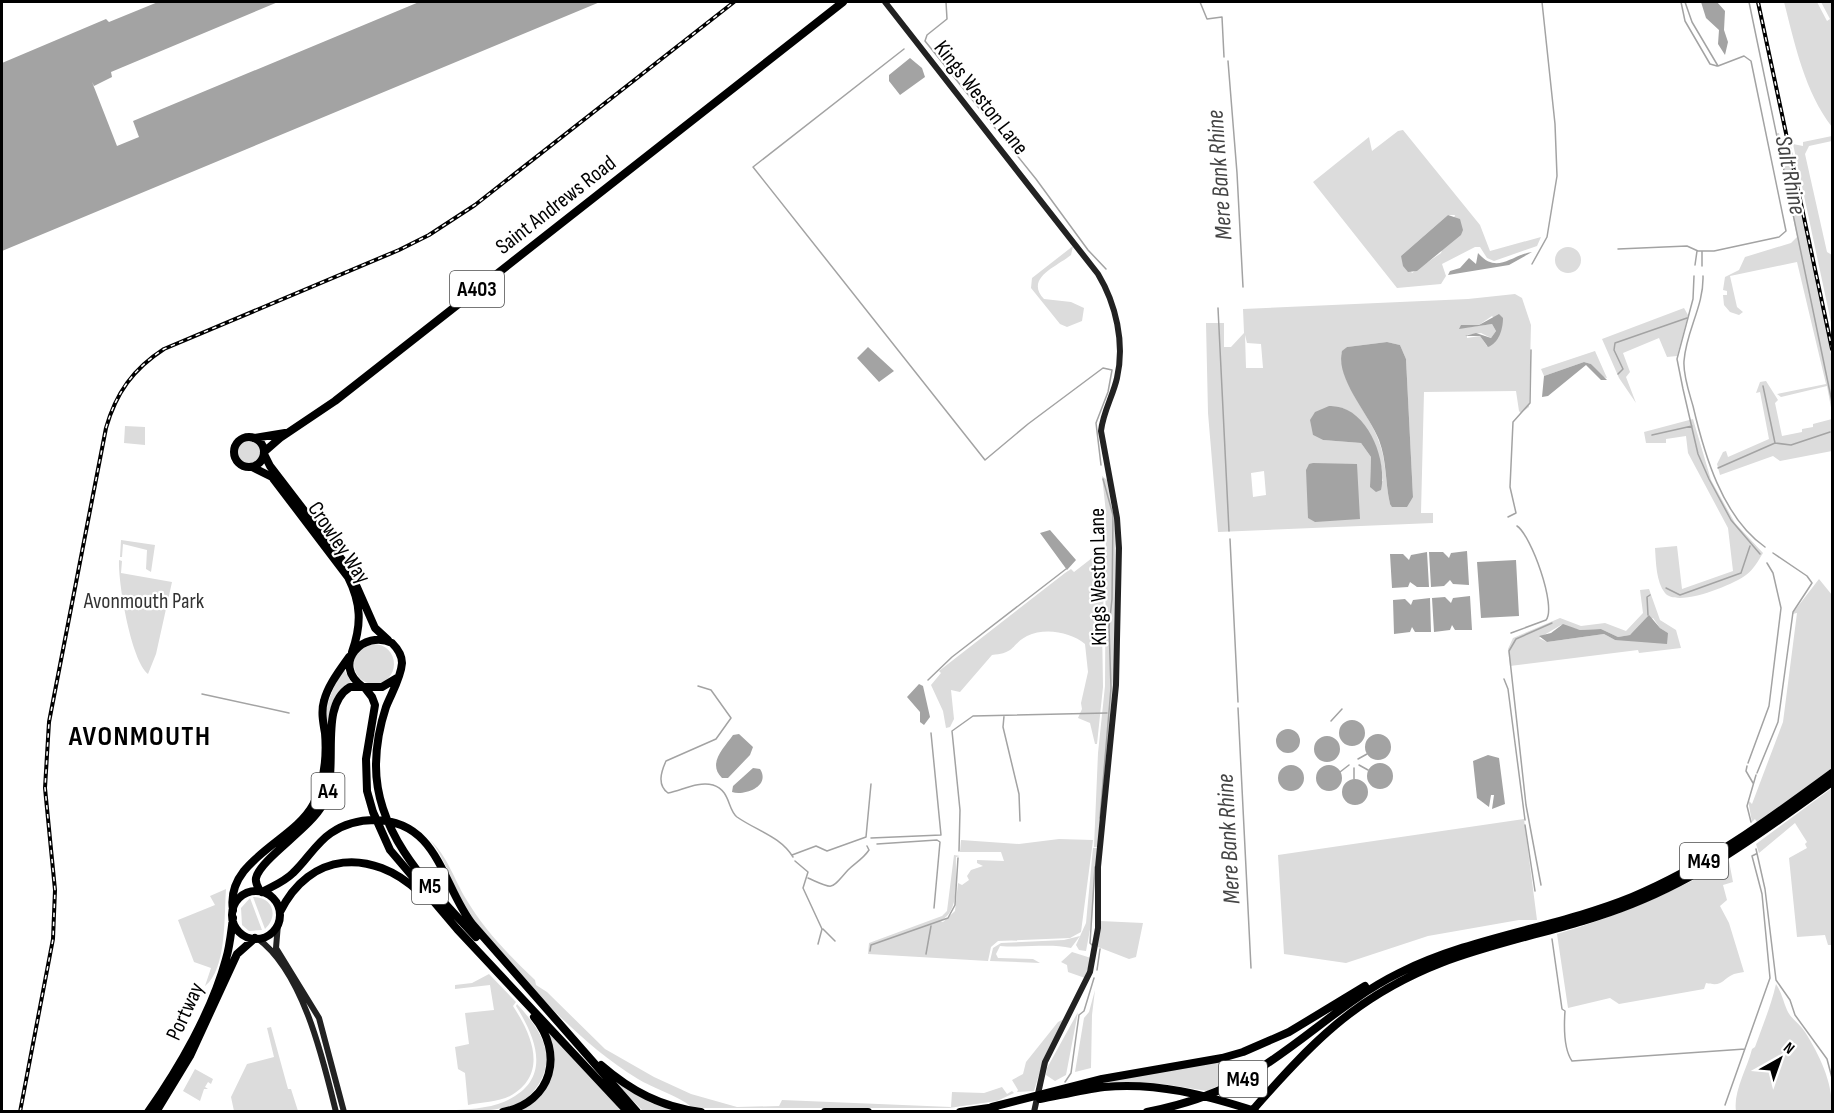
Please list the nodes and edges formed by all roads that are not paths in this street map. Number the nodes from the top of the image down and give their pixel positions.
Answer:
1 (843, 2) edge
2 (885, 2) edge
3 (288, 432) junction
4 (254, 438) junction
5 (264, 453) junction
6 (252, 467) junction
7 (390, 642) junction
8 (350, 656) junction
9 (397, 678) junction
10 (364, 688) junction
11 (1833, 773) edge
12 (1833, 782) edge
13 (261, 892) junction
14 (280, 912) junction
15 (233, 914) junction
16 (278, 924) junction
17 (457, 928) junction
18 (256, 938) junction
19 (1421, 962) junction
20 (504, 981) junction
21 (526, 989) junction
22 (567, 1033) junction
23 (627, 1107) edge
24 (992, 1107) junction
25 (148, 1112) edge
26 (156, 1112) edge
27 (336, 1112) edge
28 (344, 1112) edge
29 (503, 1112) edge
30 (637, 1112) edge
31 (701, 1112) edge
32 (825, 1112) edge
33 (868, 1112) edge
34 (960, 1112) edge
35 (1034, 1112) edge
36 (1147, 1112) edge
37 (1251, 1112) edge
38 (1256, 1112) edge

1 - 3 highway, Saint Andrews Road / A403
2 - 35 street, Kings Weston Lane
3 - 4 highway, Saint Andrews Road / A403
3 - 5 highway, Saint Andrews Road / A403
4 - 5 highway
4 - 6 highway
5 - 6 highway
5 - 7 highway, Crowley Way
6 - 8 highway, Crowley Way / A4
7 - 8 highway
7 - 9 highway
8 - 10 highway
8 - 15 highway, A4
9 - 10 highway
9 - 21 highway, M5
10 - 13 highway, A4
10 - 17 highway, M5
11 - 19 highway, M49
12 - 37 highway, M49
13 - 14 highway
13 - 15 highway
13 - 21 highway, M5
14 - 16 highway
14 - 17 highway, M5
15 - 18 highway
15 - 25 highway, Portway / A4
16 - 18 highway
16 - 28 street
17 - 20 highway, M5
18 - 26 highway, Portway
18 - 27 street
19 - 24 highway
19 - 36 highway, M49
20 - 23 highway, M5
20 - 29 highway, M5
21 - 22 highway, M5
22 - 23 highway, M5
22 - 31 highway, M5
23 - 30 highway, M5
24 - 34 highway
24 - 38 highway
32 - 33 highway

